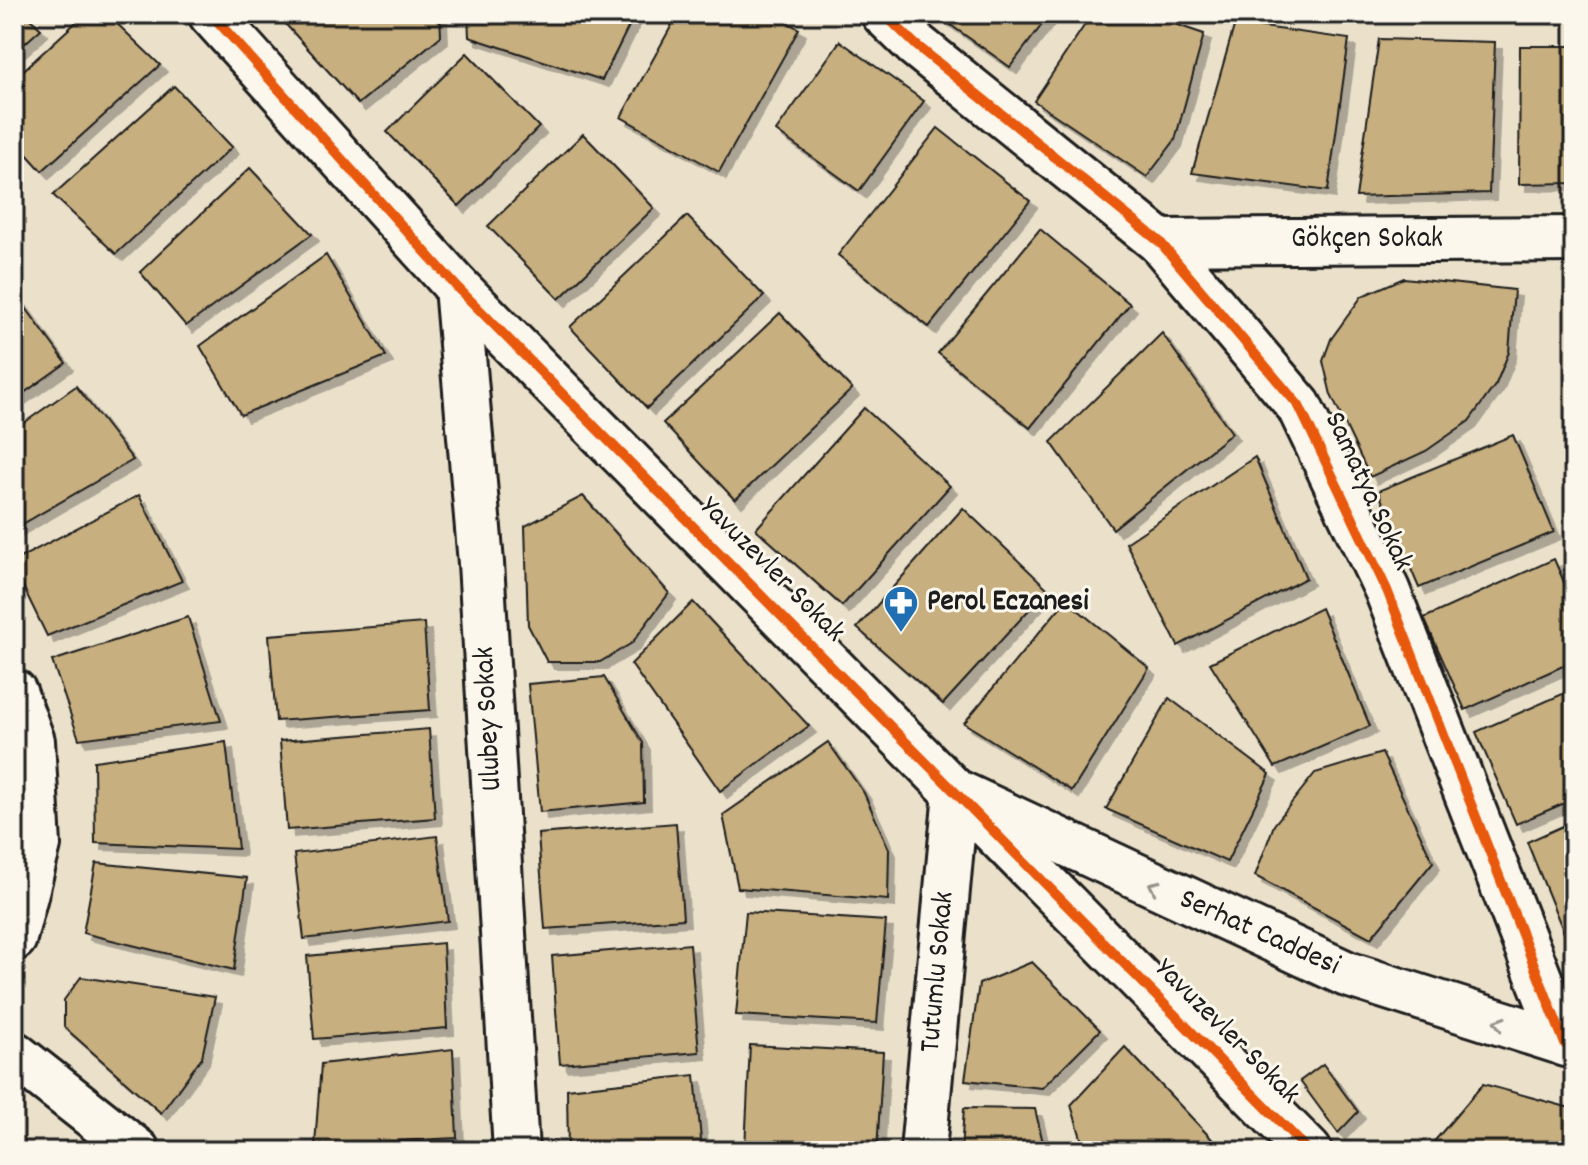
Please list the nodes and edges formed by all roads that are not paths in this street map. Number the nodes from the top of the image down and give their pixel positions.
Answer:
1 (211, 14) edge
2 (884, 14) edge
3 (1574, 239) edge
4 (1160, 242) junction
5 (457, 287) junction
6 (14, 692) edge
7 (956, 792) junction
8 (14, 938) edge
9 (1570, 1045) edge
10 (14, 1054) edge
11 (137, 1151) edge
12 (516, 1151) edge
13 (923, 1151) edge
14 (1309, 1151) edge

1 - 5 street, Yavuzevler Sokak
2 - 4 street, Samatya Sokak
3 - 4 street, Gökçen Sokak
4 - 9 street, Samatya Sokak
5 - 7 street, Yavuzevler Sokak
5 - 12 street, Ulubey Sokak
6 - 8 street
9 -> 7 street, Serhat Caddesi
7 - 13 street, Tutumlu Sokak
7 - 14 street, Yavuzevler Sokak
10 - 11 street

